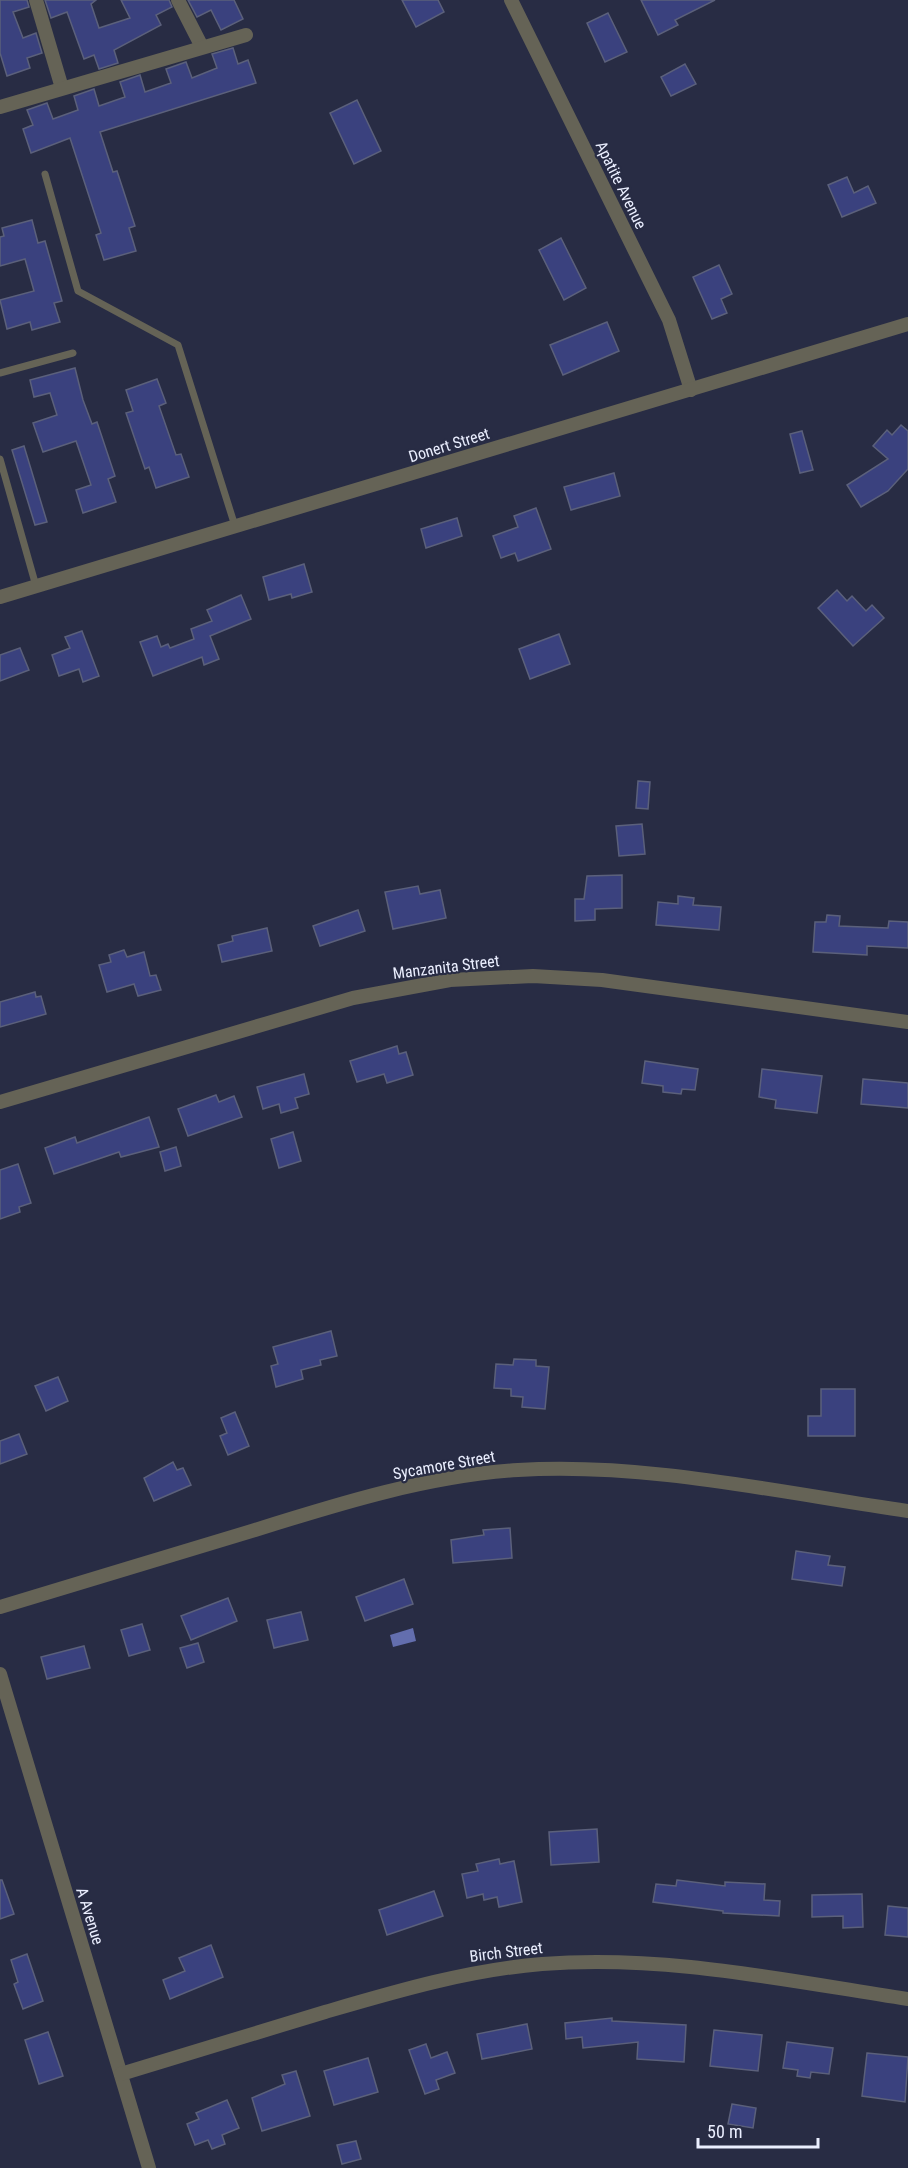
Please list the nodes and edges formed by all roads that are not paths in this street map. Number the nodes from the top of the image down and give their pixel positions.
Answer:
1 (36, 0) edge
2 (178, 0) edge
3 (512, 0) edge
4 (246, 35) dead end
5 (202, 47) junction
6 (62, 88) junction
7 (0, 107) edge
8 (45, 174) dead end
9 (908, 324) edge
10 (73, 353) dead end
11 (0, 374) edge
12 (691, 390) junction
13 (0, 459) edge
14 (235, 526) junction
15 (36, 586) junction
16 (0, 597) edge
17 (908, 1022) edge
18 (0, 1102) edge
19 (908, 1511) edge
20 (0, 1607) edge
21 (0, 1674) edge
22 (908, 1999) edge
23 (121, 2074) junction
24 (149, 2168) edge

1 - 6 street
2 - 5 street
3 - 12 street, Apatite Avenue
4 - 5 street
5 - 6 street
6 - 7 street
8 - 14 lane
9 - 12 street, Donert Street
10 - 11 lane
12 - 14 street, Donert Street
13 - 15 lane
14 - 15 street, Donert Street
15 - 16 street, Donert Street
17 - 18 street, Manzanita Street
19 - 20 street, Sycamore Street
21 - 23 street, A Avenue
22 - 23 street, Birch Street
23 - 24 street, A Avenue

